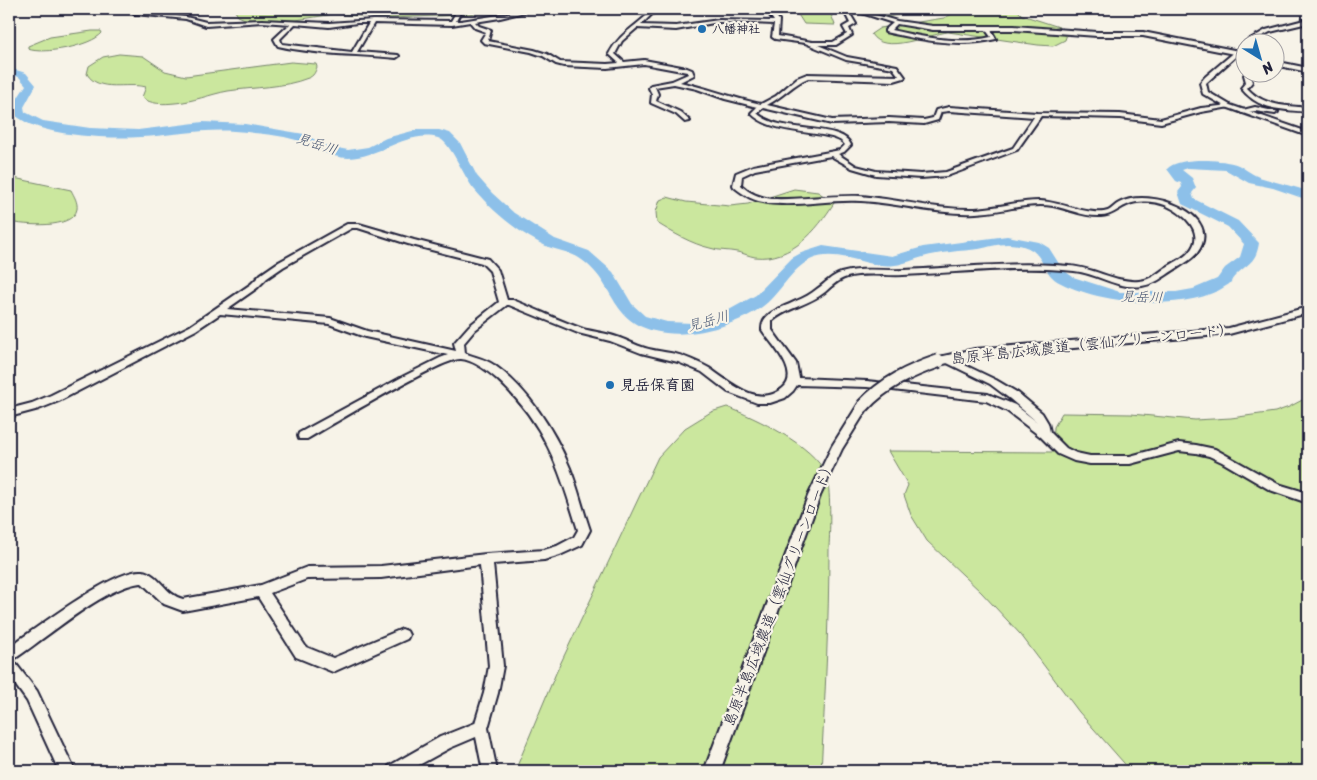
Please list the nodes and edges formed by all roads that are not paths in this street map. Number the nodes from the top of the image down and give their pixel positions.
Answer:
1 (132, 9) edge
2 (460, 9) edge
3 (535, 9) edge
4 (655, 9) edge
5 (740, 9) edge
6 (806, 9) edge
7 (845, 9) edge
8 (851, 9) edge
9 (768, 10) edge
10 (373, 21) junction
11 (471, 21) junction
12 (1308, 21) edge
13 (295, 22) junction
14 (777, 22) junction
15 (896, 22) junction
16 (452, 23) junction
17 (634, 26) junction
18 (988, 28) junction
19 (1266, 32) edge
20 (806, 42) junction
21 (1234, 52) edge
22 (353, 54) junction
23 (1234, 54) edge
24 (396, 56) dead end
25 (622, 63) junction
26 (1284, 65) edge
27 (1308, 70) edge
28 (674, 82) junction
29 (1249, 82) edge
30 (761, 106) junction
31 (1228, 106) junction
32 (1242, 111) junction
33 (1038, 115) junction
34 (687, 121) dead end
35 (1308, 134) edge
36 (832, 154) junction
37 (504, 303) junction
38 (221, 310) junction
39 (1308, 310) edge
40 (461, 355) junction
41 (942, 360) junction
42 (794, 381) junction
43 (9, 413) edge
44 (1045, 434) junction
45 (303, 436) dead end
46 (1308, 498) edge
47 (486, 559) junction
48 (261, 590) junction
49 (402, 635) dead end
50 (9, 655) edge
51 (9, 665) edge
52 (481, 728) junction
53 (67, 771) edge
54 (394, 771) edge
55 (490, 771) edge
56 (712, 771) edge

1 - 13 street
2 - 16 street
3 - 11 street
4 - 17 street
5 - 9 street
6 - 9 street
7 - 20 street
8 - 15 street
9 - 14 street
10 - 13 street
10 - 16 street
10 - 22 street
11 - 16 street
11 - 25 street
12 - 19 street
13 - 22 street
14 - 17 street
14 - 20 street
15 - 18 street
15 - 18 street
17 - 25 street
18 - 21 street
20 - 30 street
22 - 24 street
23 - 31 street
25 - 28 street
26 - 27 street
28 - 30 street
28 - 34 street
29 - 32 street
30 - 33 street
30 - 36 street
31 - 32 street
31 - 33 street
32 - 35 street
33 - 36 street
36 - 42 street
37 - 38 street
37 - 40 street
37 - 42 street
38 - 40 street
38 - 43 street
39 - 41 street, 島原半島広域農道（雲仙グリーンロード）
40 - 45 street
40 - 47 street
41 - 44 street
41 - 56 street, 島原半島広域農道（雲仙グリーンロード）, bridge
42 - 44 street
44 - 46 street
47 - 48 street
47 - 52 street
48 - 49 street
48 - 50 street
51 - 53 street
52 - 54 street
52 - 55 street

